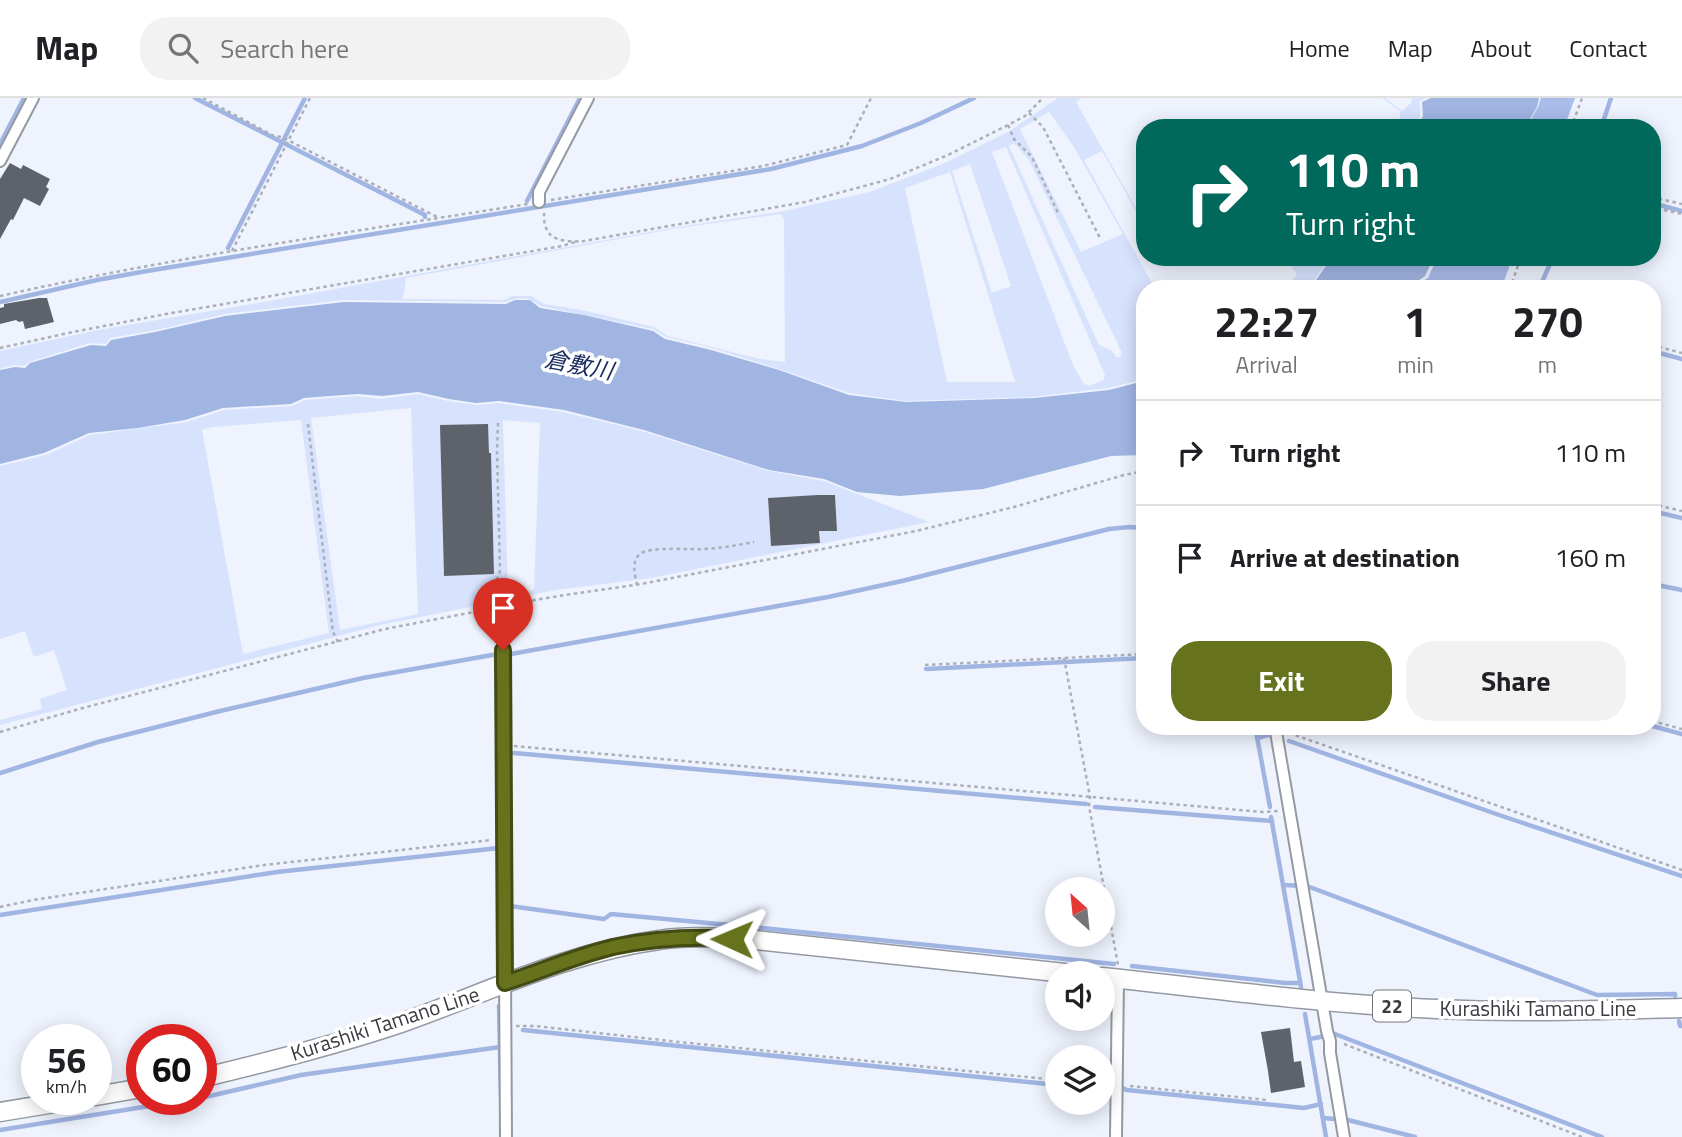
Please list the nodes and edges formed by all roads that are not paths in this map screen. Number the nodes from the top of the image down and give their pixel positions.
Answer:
1 (33, 98) edge
2 (588, 98) edge
3 (0, 161) edge
4 (541, 206) road end
5 (503, 654) road end
6 (1277, 735) edge
7 (1045, 971) edge
8 (1115, 979) edge
9 (505, 983) junction
10 (1322, 1000) junction
11 (1682, 1008) edge
12 (1113, 1031) edge
13 (217, 1074) edge
14 (21, 1109) edge
15 (0, 1112) edge
16 (506, 1137) edge
17 (1116, 1137) edge
18 (1344, 1137) edge

1 - 3 street
2 - 4 street
5 - 9 street
6 - 10 street
7 - 9 main road, Kurashiki Tamano Line
8 - 10 main road, Kurashiki Tamano Line / 22
9 - 13 main road, Kurashiki Tamano Line
9 - 16 street
10 - 11 main road, Kurashiki Tamano Line / 22
10 - 18 street
12 - 17 street
14 - 15 main road

